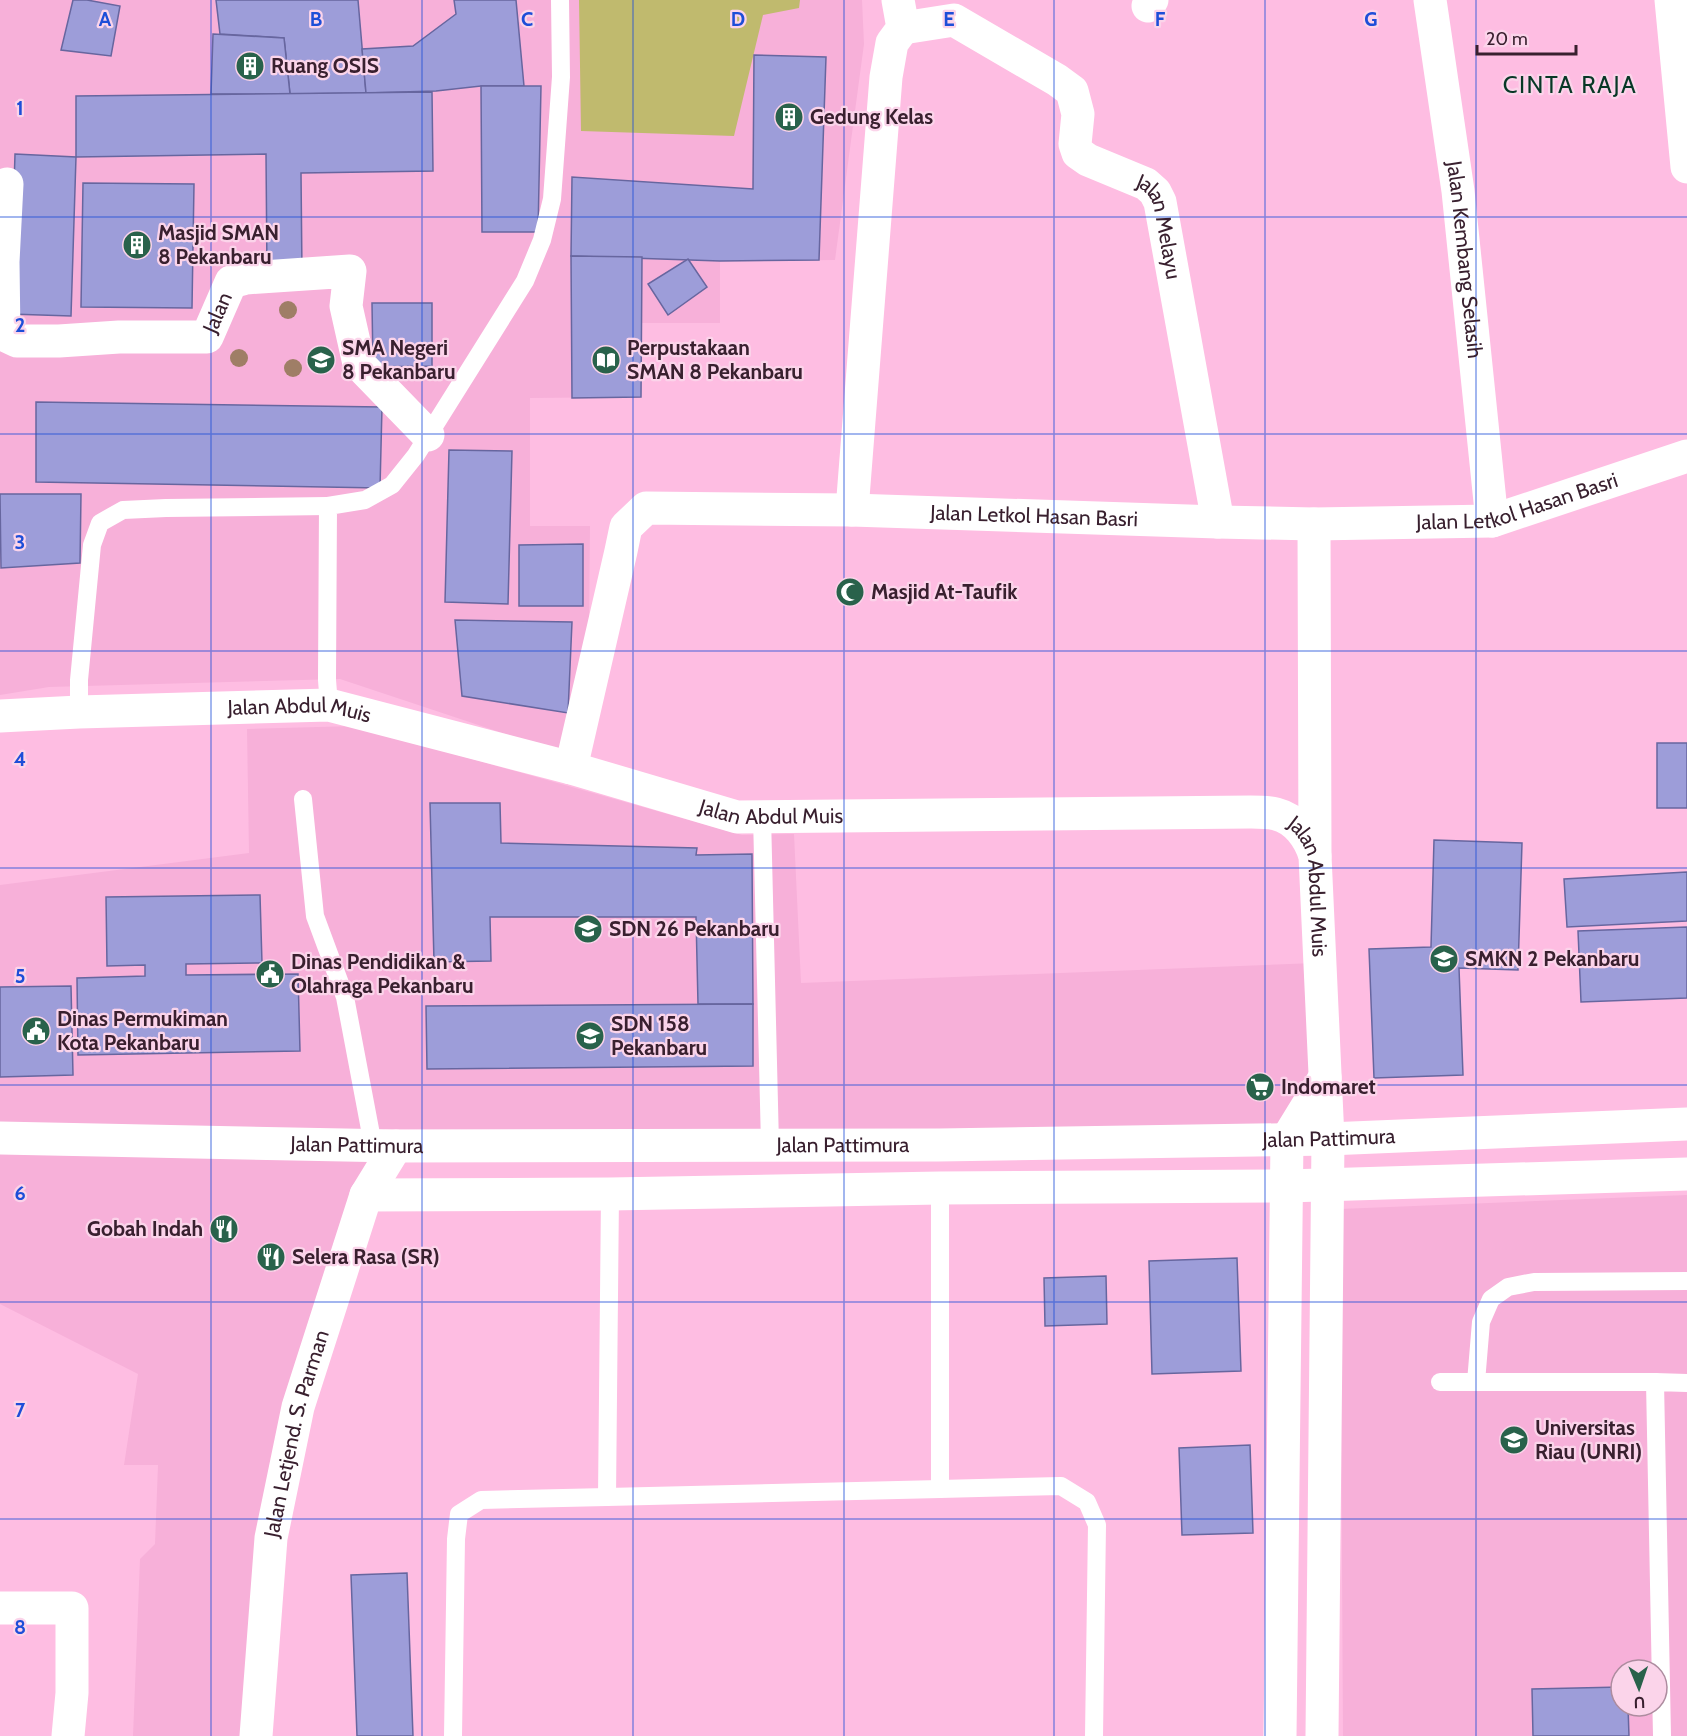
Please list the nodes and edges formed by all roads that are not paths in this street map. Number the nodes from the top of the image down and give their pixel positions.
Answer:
1 (560, 0) edge
2 (1430, 0) edge
3 (1671, 0) edge
4 (900, 14) edge
5 (1687, 167) edge
6 (7, 184) dead end
7 (428, 435) junction
8 (1687, 456) edge
9 (328, 506) junction
10 (852, 510) junction
11 (1492, 521) junction
12 (1218, 522) junction
13 (1314, 524) junction
14 (328, 705) junction
15 (79, 712) junction
16 (0, 716) edge
17 (571, 768) junction
18 (303, 799) dead end
19 (762, 816) junction
20 (1315, 856) junction
21 (1325, 1077) junction
22 (1687, 1124) edge
23 (0, 1138) edge
24 (1287, 1139) junction
25 (1328, 1139) junction
26 (384, 1145) junction
27 (770, 1145) junction
28 (939, 1145) junction
29 (1687, 1174) edge
30 (1328, 1185) junction
31 (1287, 1186) junction
32 (940, 1188) junction
33 (610, 1194) junction
34 (366, 1195) junction
35 (1687, 1281) edge
36 (1440, 1382) dead end
37 (1476, 1382) junction
38 (1655, 1382) junction
39 (1687, 1383) edge
40 (940, 1489) junction
41 (607, 1497) junction
42 (0, 1608) edge
43 (68, 1736) edge
44 (256, 1736) edge
45 (453, 1736) edge
46 (1094, 1736) edge
47 (1280, 1736) edge
48 (1322, 1736) edge
49 (1662, 1736) edge

1 - 7 lane
2 - 11 street, Jalan Kembang Selasih
3 - 5 street
4 - 10 street
4 - 12 street, Jalan Melayu
6 - 7 street, Jalan
7 - 9 lane
8 - 11 street, Jalan Letkol Hasan Basri
9 - 14 lane
9 - 15 lane
10 - 12 street, Jalan Letkol Hasan Basri
10 - 17 street, Jalan Letkol Hasan Basri
11 - 13 street, Jalan Letkol Hasan Basri
12 - 13 street, Jalan Letkol Hasan Basri
13 - 20 street
14 - 15 street, Jalan Abdul Muis
14 - 17 street, Jalan Abdul Muis
15 - 16 street, Jalan Abdul Muis
17 - 19 street, Jalan Abdul Muis
18 - 26 lane
19 - 20 street, Jalan Abdul Muis
19 - 27 lane
20 - 21 street, Jalan Abdul Muis
21 - 24 street
21 - 25 street, Jalan Abdul Muis
22 - 25 street, Jalan Pattimura
23 - 26 street, Jalan Pattimura
24 - 25 street, Jalan Pattimura
24 - 28 street, Jalan Pattimura
24 - 31 street
25 - 30 street, Jalan Abdul Muis
26 - 27 street, Jalan Pattimura
26 - 34 street, Jalan Letjend. S. Parman
27 - 28 street, Jalan Pattimura
28 - 32 street
29 - 30 street, Jalan Pattimura
30 - 31 street, Jalan Pattimura
30 - 48 street, Jalan Abdul Muis
31 - 32 street, Jalan Pattimura
31 - 47 street
32 - 33 street, Jalan Pattimura
32 - 40 lane
33 - 34 street, Jalan Pattimura
33 - 41 lane
34 - 44 street, Jalan Letjend. S. Parman
35 - 37 lane
36 - 37 lane
37 - 38 lane
38 - 39 lane
38 - 49 lane
40 - 41 lane
40 - 46 lane
41 - 45 lane
42 - 43 street

